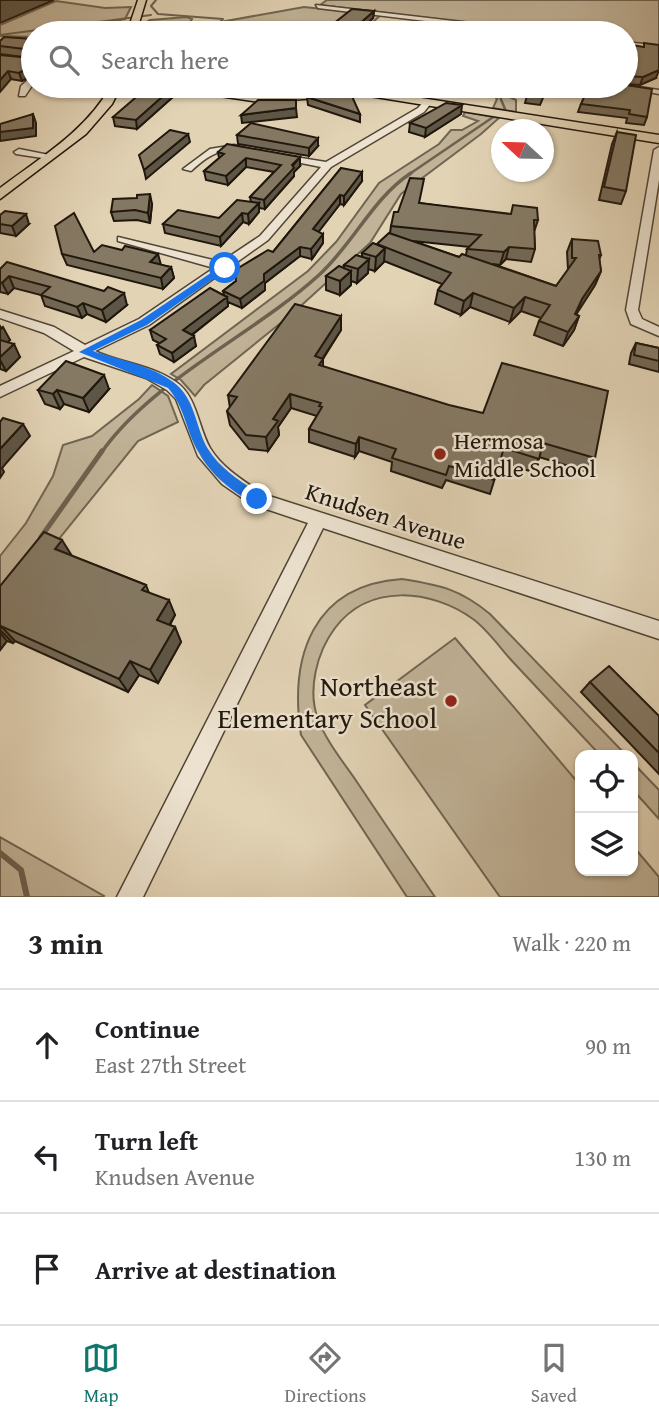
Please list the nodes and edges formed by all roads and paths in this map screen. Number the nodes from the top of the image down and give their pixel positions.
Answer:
1 (142, 0) edge
2 (318, 6) dead end
3 (135, 21) edge
4 (441, 21) edge
5 (638, 45) edge
6 (659, 48) edge
7 (638, 89) edge
8 (659, 92) edge
9 (111, 98) edge
10 (398, 98) edge
11 (428, 102) junction
12 (659, 139) edge
13 (250, 150) edge
14 (659, 150) edge
15 (19, 152) dead end
16 (263, 153) edge
17 (49, 156) junction
18 (328, 165) junction
19 (188, 169) dead end
20 (0, 195) edge
21 (122, 239) dead end
22 (225, 268) junction
23 (0, 314) edge
24 (659, 332) edge
25 (84, 352) junction
26 (0, 392) edge
27 (318, 520) junction
28 (659, 630) edge
29 (130, 897) edge

1 - 3 main road
2 - 4 street
5 - 6 street
7 - 8 street
9 - 17 main road
10 - 11 main road
11 - 12 main road
11 - 18 street
13 - 19 street
14 - 24 street
15 - 17 street
16 - 18 street
17 - 20 main road
18 - 22 street
21 - 22 street
22 - 25 street
23 - 25 street, Knudsen Avenue
25 - 26 street
25 - 27 street, Knudsen Avenue
27 - 28 street, Knudsen Avenue
27 - 29 street

